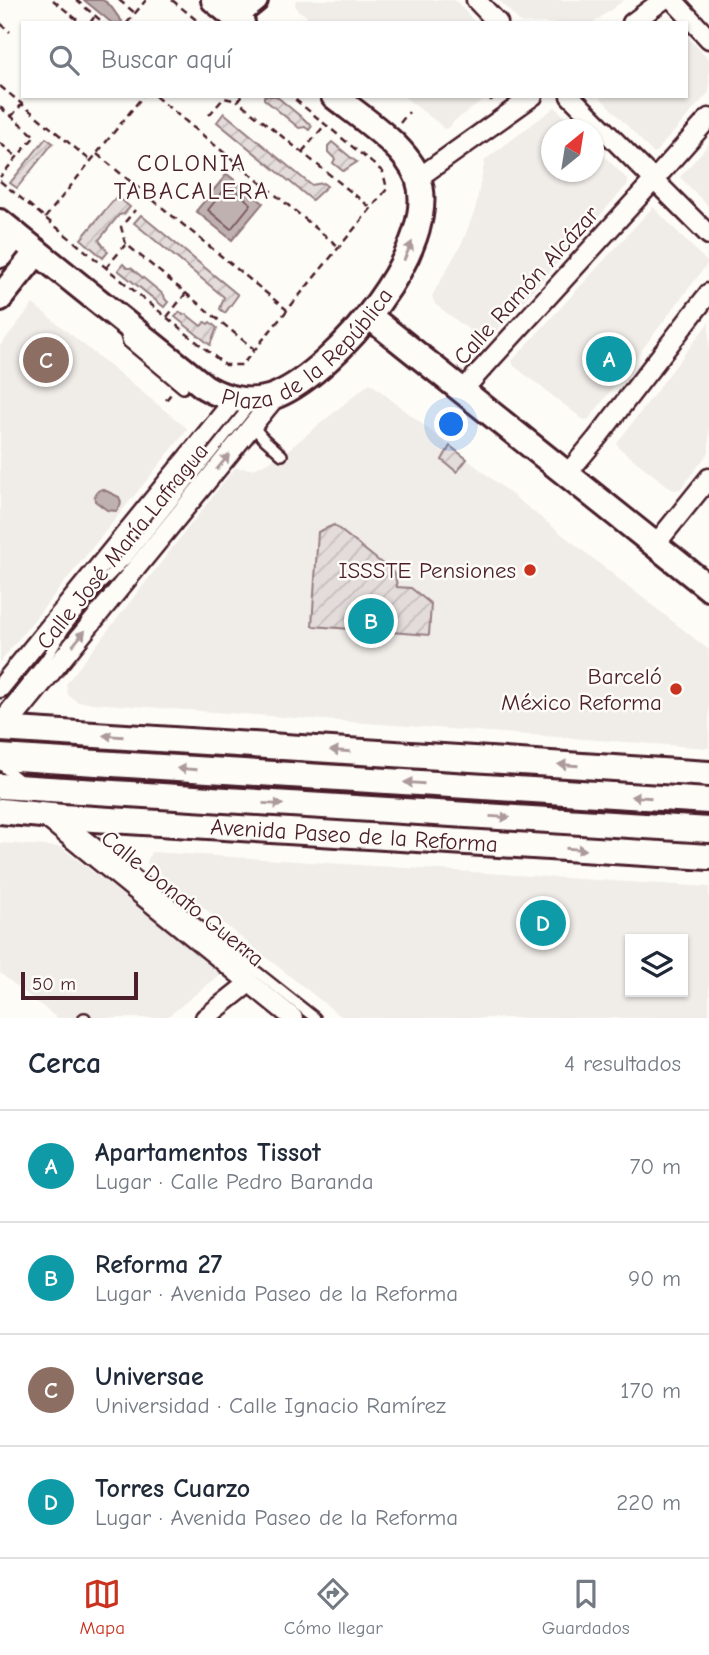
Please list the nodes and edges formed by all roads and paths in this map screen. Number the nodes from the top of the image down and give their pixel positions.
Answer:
1 (53, 0) edge
2 (76, 0) edge
3 (119, 0) edge
4 (146, 0) edge
5 (172, 0) edge
6 (214, 0) edge
7 (255, 0) edge
8 (476, 0) edge
9 (663, 0) edge
10 (673, 0) edge
11 (135, 13) junction
12 (95, 16) junction
13 (239, 20) edge
14 (79, 21) edge
15 (91, 21) edge
16 (101, 21) edge
17 (129, 21) edge
18 (198, 21) edge
19 (496, 21) edge
20 (635, 21) edge
21 (0, 23) edge
22 (10, 32) dead end
23 (709, 38) edge
24 (0, 86) edge
25 (141, 98) edge
26 (157, 98) edge
27 (240, 98) edge
28 (294, 98) edge
29 (336, 98) edge
30 (530, 98) edge
31 (572, 98) edge
32 (238, 101) junction
33 (22, 104) junction
34 (0, 107) edge
35 (409, 112) dead end
36 (209, 115) dead end
37 (11, 117) junction
38 (709, 118) edge
39 (326, 124) junction
40 (399, 129) dead end
41 (0, 143) edge
42 (302, 152) junction
43 (97, 154) junction
44 (17, 157) junction
45 (91, 161) junction
46 (418, 178) junction
47 (0, 179) edge
48 (654, 180) junction
49 (371, 208) junction
50 (135, 210) dead end
51 (45, 218) junction
52 (8, 229) edge
53 (709, 235) edge
54 (126, 244) junction
55 (339, 247) junction
56 (37, 252) junction
57 (0, 255) edge
58 (106, 268) junction
59 (186, 293) junction
60 (709, 293) edge
61 (0, 298) edge
62 (287, 310) junction
63 (369, 316) junction
64 (166, 317) junction
65 (122, 320) junction
66 (254, 350) junction
67 (183, 388) dead end
68 (462, 391) junction
69 (256, 398) junction
70 (252, 425) junction
71 (282, 455) dead end
72 (567, 474) junction
73 (709, 478) edge
74 (655, 545) junction
75 (709, 588) edge
76 (0, 688) edge
77 (2, 725) edge
78 (0, 757) edge
79 (0, 764) edge
80 (709, 774) edge
81 (28, 796) edge
82 (709, 801) edge
83 (0, 811) edge
84 (709, 830) edge
85 (709, 857) edge
86 (249, 983) junction
87 (205, 1018) edge
88 (293, 1018) edge
89 (315, 1018) edge

1 - 14 path
2 - 12 path
3 - 11 path
4 - 11 path
5 - 18 path
6 - 13 main road
7 - 13 main road
8 - 19 street
9 - 20 street
10 - 23 street
11 - 17 path
12 - 15 path
12 - 16 path
21 - 22 path
24 - 33 path
25 - 43 path
26 - 55 path
27 - 32 path
28 - 39 path
29 - 46 main road
30 - 46 street
31 - 48 street
32 - 36 path
32 - 42 path
33 - 37 path
33 - 45 path
34 - 37 path
35 - 40 path
37 - 44 path
38 - 48 street, Calle Ramón Alcázar
39 - 42 path
39 - 49 path
41 - 44 path
42 - 49 path
43 - 45 path
43 - 62 path
44 - 47 path
45 - 51 path
63 -> 46 main road, Plaza de la República
47 - 51 path
48 - 53 street
48 - 68 street, Calle Ramón Alcázar
49 - 55 path
50 - 54 path
51 - 58 path
52 - 56 main road, Plaza de la República
52 - 57 main road
54 - 58 path
54 - 59 path
55 - 62 path
56 - 61 main road
56 - 65 main road, Plaza de la República
58 - 64 path
59 - 64 path
59 - 66 path
60 - 72 street
62 - 66 path
63 - 68 main road
63 - 69 main road, Plaza de la República
64 - 66 path
65 - 67 lane
65 - 69 main road, Plaza de la República
68 - 72 main road
69 - 70 street, Calle José María Lafragua
69 - 76 street, Calle José María Lafragua
69 - 77 lane
70 - 71 lane
77 -> 70 street, Calle José María Lafragua
72 - 74 main road
73 - 74 street
74 - 75 main road
80 -> 77 main road
82 -> 78 main road
79 - 81 lane
81 - 83 main road, Avenida Paseo de la Reforma
81 -> 84 main road, Avenida Paseo de la Reforma
81 -> 85 main road, Avenida Paseo de la Reforma
81 - 86 street, Calle Donato Guerra
81 - 89 lane
86 - 87 street
86 - 88 street, Calle Donato Guerra

